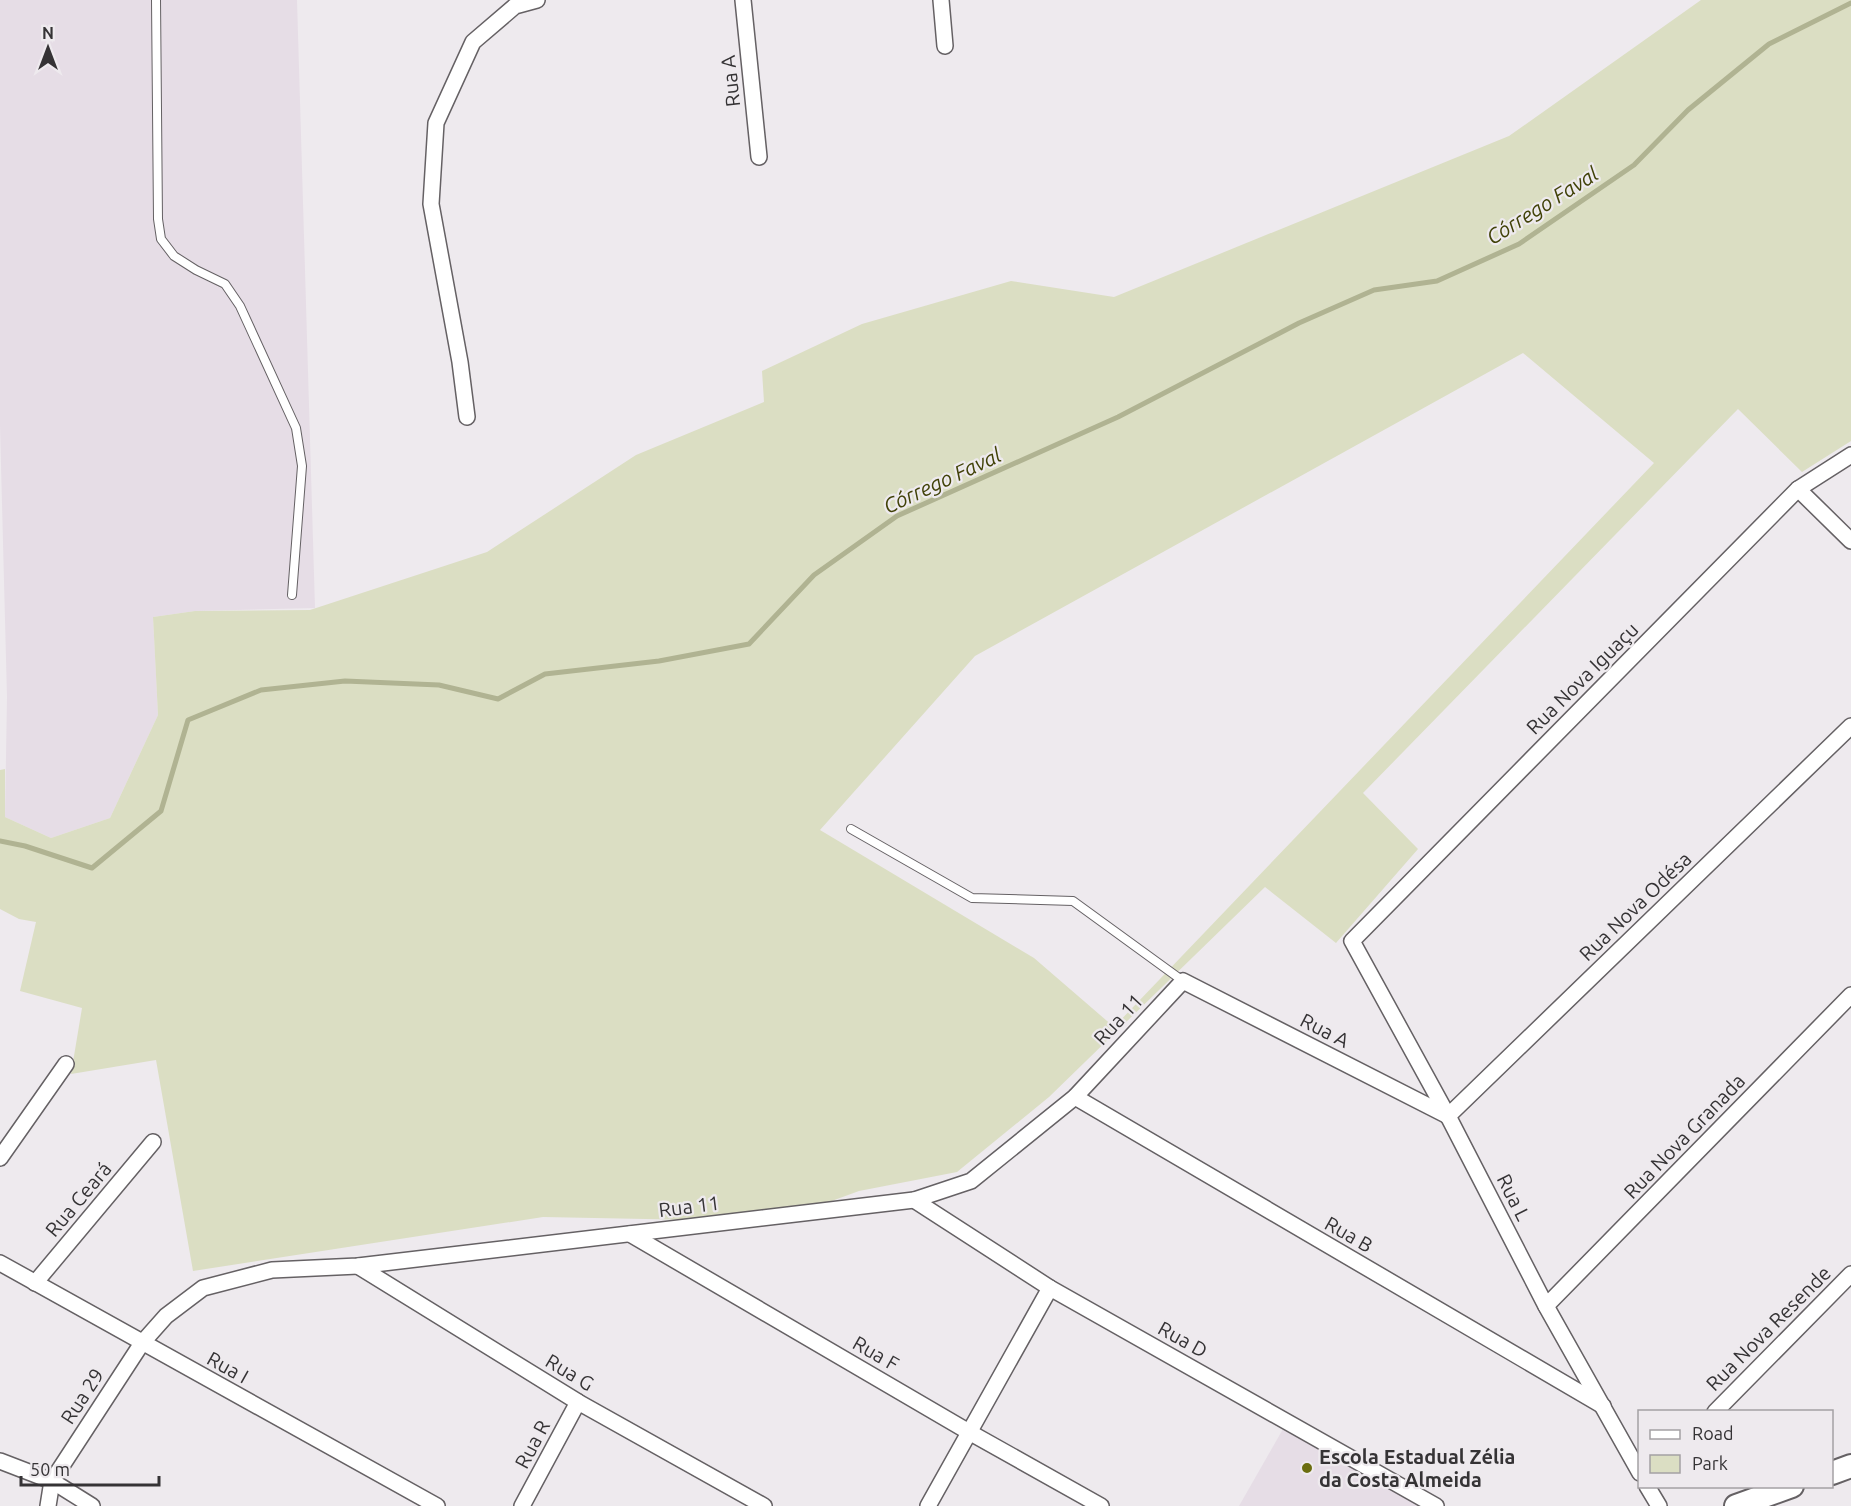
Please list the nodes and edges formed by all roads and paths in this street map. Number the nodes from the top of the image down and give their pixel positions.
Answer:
1 (156, 0) edge
2 (537, 0) edge
3 (743, 0) edge
4 (941, 0) edge
5 (945, 45) dead end
6 (759, 157) dead end
7 (466, 417) dead end
8 (1851, 455) edge
9 (1798, 489) junction
10 (1851, 541) edge
11 (292, 595) dead end
12 (1851, 726) edge
13 (851, 829) dead end
14 (1352, 940) joint
15 (1183, 981) junction
16 (1851, 995) edge
17 (66, 1064) dead end
18 (1075, 1097) junction
19 (1448, 1116) junction
20 (153, 1142) dead end
21 (0, 1158) edge
22 (914, 1200) junction
23 (630, 1234) junction
24 (0, 1263) edge
25 (358, 1266) junction
26 (1851, 1274) edge
27 (35, 1283) junction
28 (1050, 1288) junction
29 (1546, 1306) junction
30 (142, 1343) junction
31 (578, 1402) junction
32 (1603, 1406) junction
33 (1717, 1410) edge
34 (969, 1432) junction
35 (0, 1461) edge
36 (1851, 1466) edge
37 (1638, 1469) edge
38 (1833, 1473) edge
39 (52, 1481) junction
40 (1648, 1488) edge
41 (1786, 1488) edge
42 (48, 1506) edge
43 (92, 1506) edge
44 (437, 1506) edge
45 (522, 1506) edge
46 (764, 1506) edge
47 (928, 1506) edge
48 (1101, 1506) edge
49 (1436, 1506) edge
50 (1659, 1506) edge
51 (1736, 1506) edge

1 - 11 lane
2 - 7 street
3 - 6 street, Rua A
4 - 5 street
8 - 9 street, Rua Nova Iguaçu
9 - 10 street
9 - 14 street, Rua Nova Iguaçu
12 - 19 street, Rua Nova Odésa
13 - 15 lane
14 - 19 street, Rua L
15 - 18 street, Rua 11
15 - 19 street, Rua A
16 - 29 street, Rua Nova Granada
17 - 21 street
18 - 22 street, Rua 11
18 - 32 street, Rua B
19 - 29 street, Rua L
20 - 27 street, Rua Ceará
22 - 23 street, Rua 11
22 - 28 street, Rua D
23 - 25 street, Rua 11
23 - 34 street, Rua F
24 - 27 street, Rua I
25 - 30 street, Rua 11
25 - 31 street, Rua G
26 - 33 street, Rua Nova Resende
27 - 30 street, Rua I
28 - 34 street
28 - 49 street, Rua D
29 - 32 street, Rua L
30 - 39 street, Rua 29
30 - 44 street, Rua I
31 - 45 street, Rua R
31 - 46 street, Rua G
32 - 37 street, Rua L
34 - 47 street
34 - 48 street, Rua F
35 - 39 street
36 - 38 street
39 - 42 street, Rua 29
39 - 43 street
40 - 50 street
41 - 51 street

